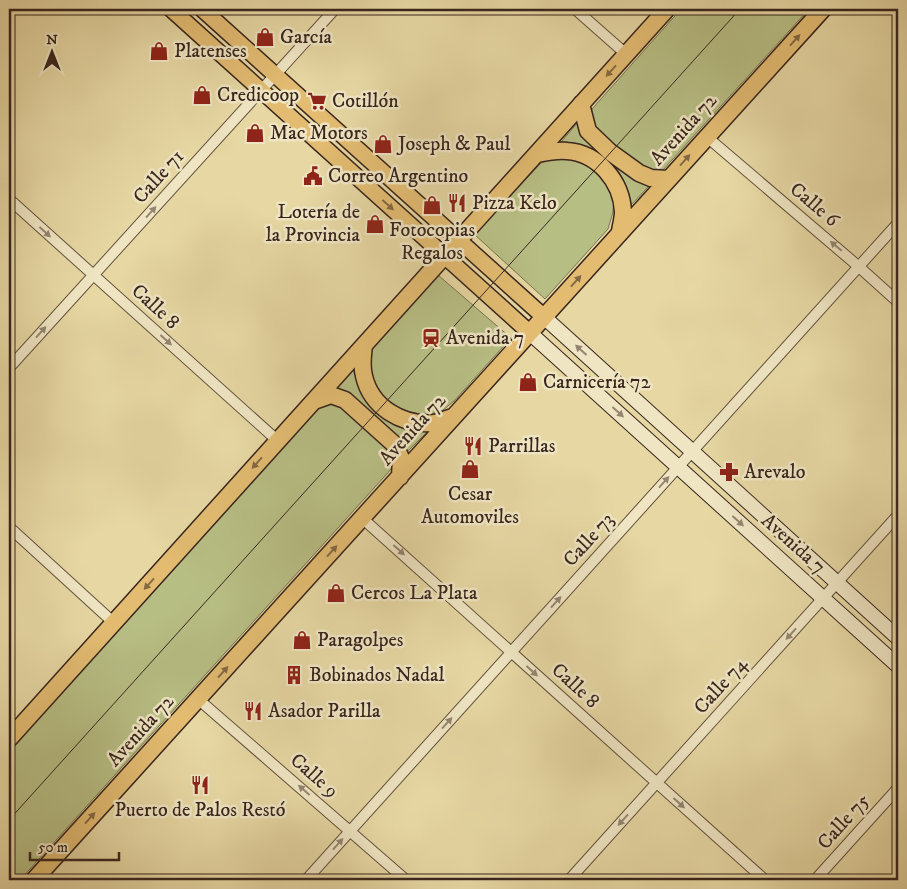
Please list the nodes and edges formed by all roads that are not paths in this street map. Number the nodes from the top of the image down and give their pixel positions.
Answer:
1 (171, 9) edge
2 (202, 9) edge
3 (335, 9) edge
4 (575, 9) edge
5 (667, 9) edge
6 (823, 9) edge
7 (626, 54) junction
8 (275, 74) junction
9 (261, 90) junction
10 (581, 104) junction
11 (707, 137) junction
12 (536, 154) junction
13 (668, 179) junction
14 (9, 199) edge
15 (898, 223) edge
16 (620, 231) junction
17 (458, 240) junction
18 (444, 255) junction
19 (858, 266) junction
20 (93, 275) junction
21 (898, 302) edge
22 (544, 317) junction
23 (530, 333) junction
24 (364, 345) junction
25 (9, 368) edge
26 (313, 401) junction
27 (453, 417) junction
28 (278, 441) junction
29 (692, 452) junction
30 (678, 467) junction
31 (400, 476) junction
32 (898, 515) edge
33 (362, 518) junction
34 (9, 526) edge
35 (837, 583) junction
36 (823, 598) junction
37 (114, 623) junction
38 (898, 638) edge
39 (511, 652) junction
40 (898, 666) edge
41 (198, 699) junction
42 (9, 739) edge
43 (656, 783) junction
44 (898, 788) edge
45 (350, 830) junction
46 (34, 880) edge
47 (306, 880) edge
48 (406, 880) edge
49 (569, 880) edge
50 (765, 880) edge
51 (815, 880) edge

1 - 9 main road, Avenida 7
2 - 8 main road, Avenida 7
3 - 8 street, Calle 71
4 - 7 street
5 - 7 highway
11 -> 6 highway, Avenida 72
7 -> 10 highway
8 - 9 street, Calle 71
8 - 17 main road, Avenida 7
9 -> 18 main road, Avenida 7
20 -> 9 street, Calle 71
10 - 12 highway
10 - 13 highway
13 -> 11 highway, Avenida 72
19 -> 11 street, Calle 6
12 - 16 highway
12 - 17 highway
13 - 16 highway, Avenida 72
14 -> 20 street, Calle 8
15 - 19 street, Calle 73
22 -> 16 highway, Avenida 72
17 - 18 highway
17 - 22 main road, Avenida 7
18 - 23 main road, Avenida 7
18 - 24 highway
19 - 21 street, Calle 6
19 - 29 street, Calle 73
25 -> 20 street, Calle 71
20 -> 28 street, Calle 8
22 - 23 highway, Avenida 72
29 -> 22 main road, Avenida 7
23 - 27 highway, Avenida 72
23 -> 30 main road, Avenida 7
24 - 26 highway
24 - 27 highway
26 - 28 highway
26 - 31 highway
27 - 31 highway, Avenida 72
28 -> 37 highway
29 - 30 street, Calle 73
29 - 35 main road, Avenida 7
30 -> 36 main road, Avenida 7
39 -> 30 street, Calle 73
31 - 33 highway, Avenida 72
32 - 35 street, Calle 74
33 -> 39 street, Calle 8
41 -> 33 highway, Avenida 72
34 - 37 street
35 - 36 street, Calle 74
35 - 38 main road, Avenida 7
36 - 40 main road, Avenida 7
36 -> 43 street, Calle 74
37 - 42 highway
39 -> 43 street, Calle 8
45 -> 39 street, Calle 73
45 -> 41 street, Calle 9
46 -> 41 highway, Avenida 72
43 -> 49 street, Calle 74
43 -> 50 street, Calle 8
44 - 51 street, Calle 75
47 -> 45 street, Calle 73
45 - 48 street, Calle 9

